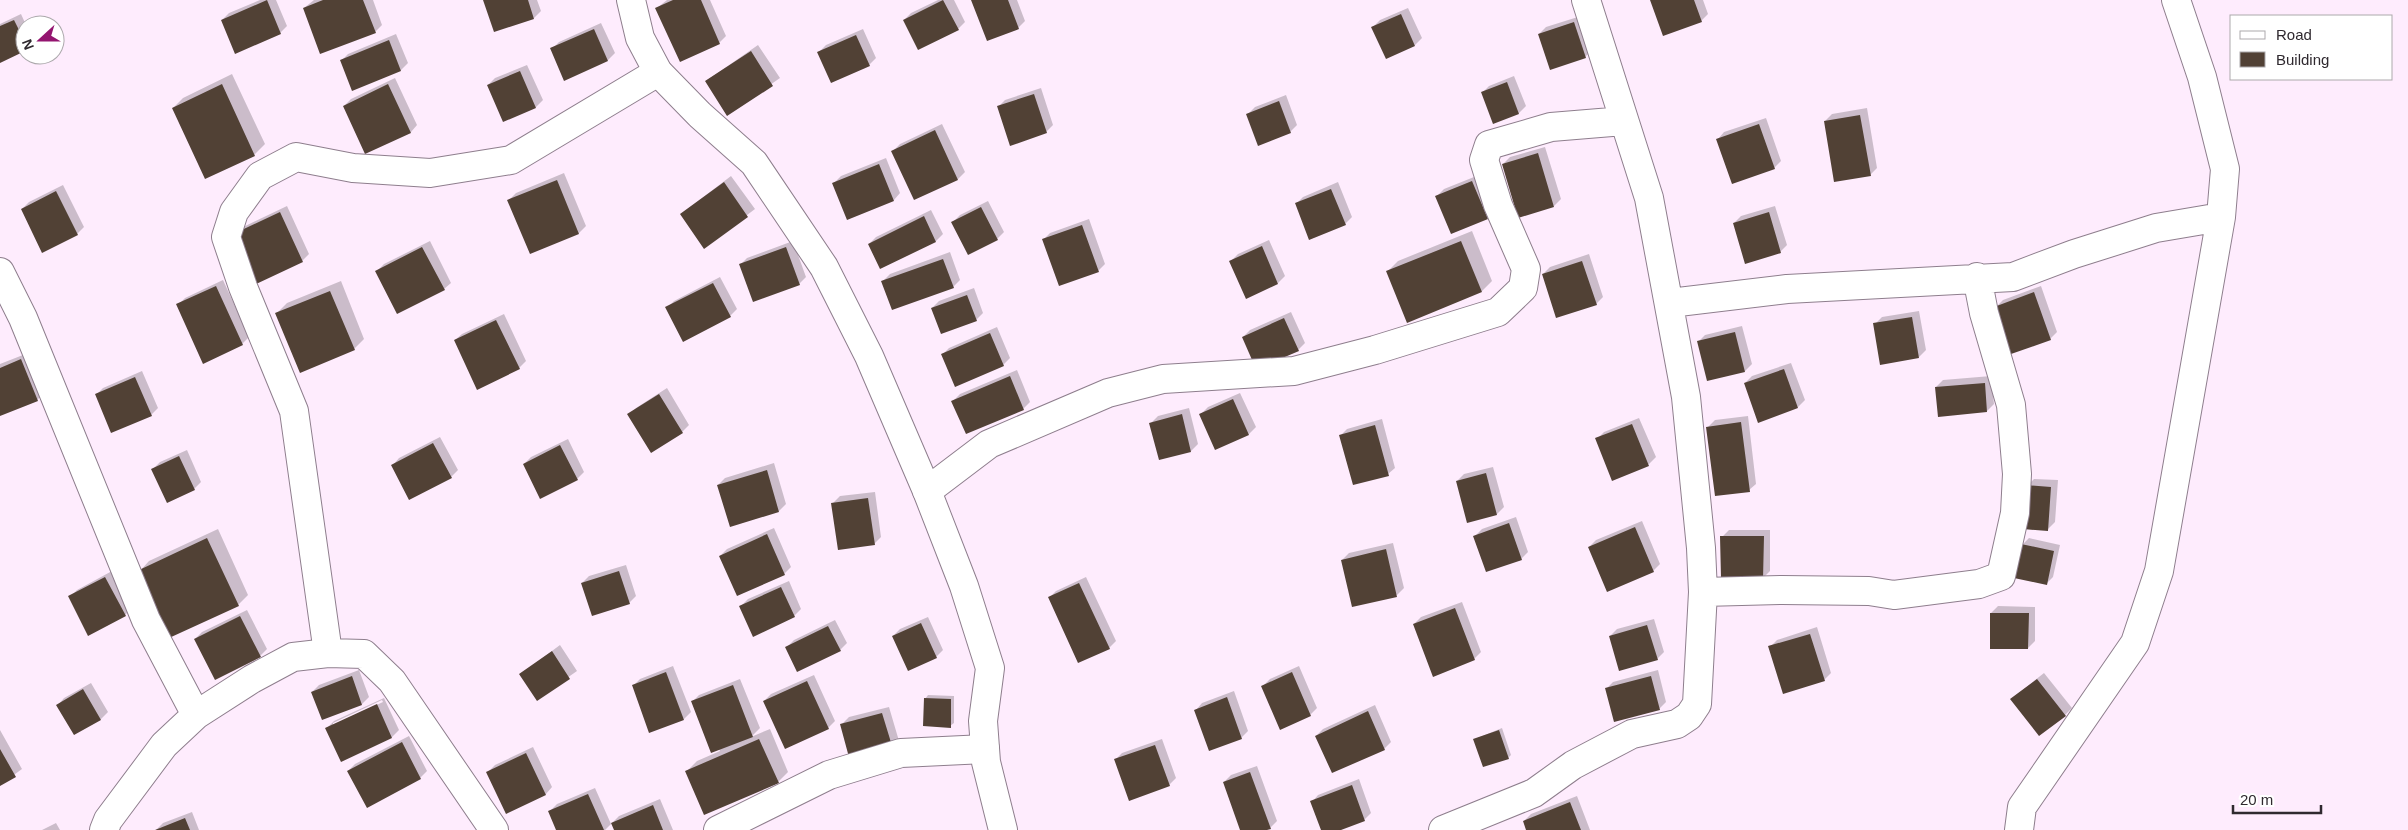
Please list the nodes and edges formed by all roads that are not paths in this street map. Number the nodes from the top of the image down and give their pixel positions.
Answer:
1 (631, 0) edge
2 (1586, 0) edge
3 (2176, 0) edge
4 (658, 72) junction
5 (1624, 121) junction
6 (2222, 217) junction
7 (0, 272) edge
8 (1977, 277) junction
9 (1670, 303) junction
10 (927, 491) junction
11 (1702, 592) junction
12 (328, 653) junction
13 (196, 715) junction
14 (985, 749) junction
15 (104, 830) edge
16 (494, 830) edge
17 (718, 830) edge
18 (1003, 830) edge
19 (1443, 830) edge
20 (2019, 830) edge

1 - 4 street
2 - 5 street
3 - 6 street
4 - 10 street
4 - 12 street
5 - 9 street
5 - 10 street
6 - 8 street
6 - 20 street
7 - 13 street
8 - 9 street
8 - 11 street
9 - 11 street
10 - 14 street
11 - 19 street
12 - 13 street
12 - 16 street
13 - 15 street
14 - 17 street
14 - 18 street

